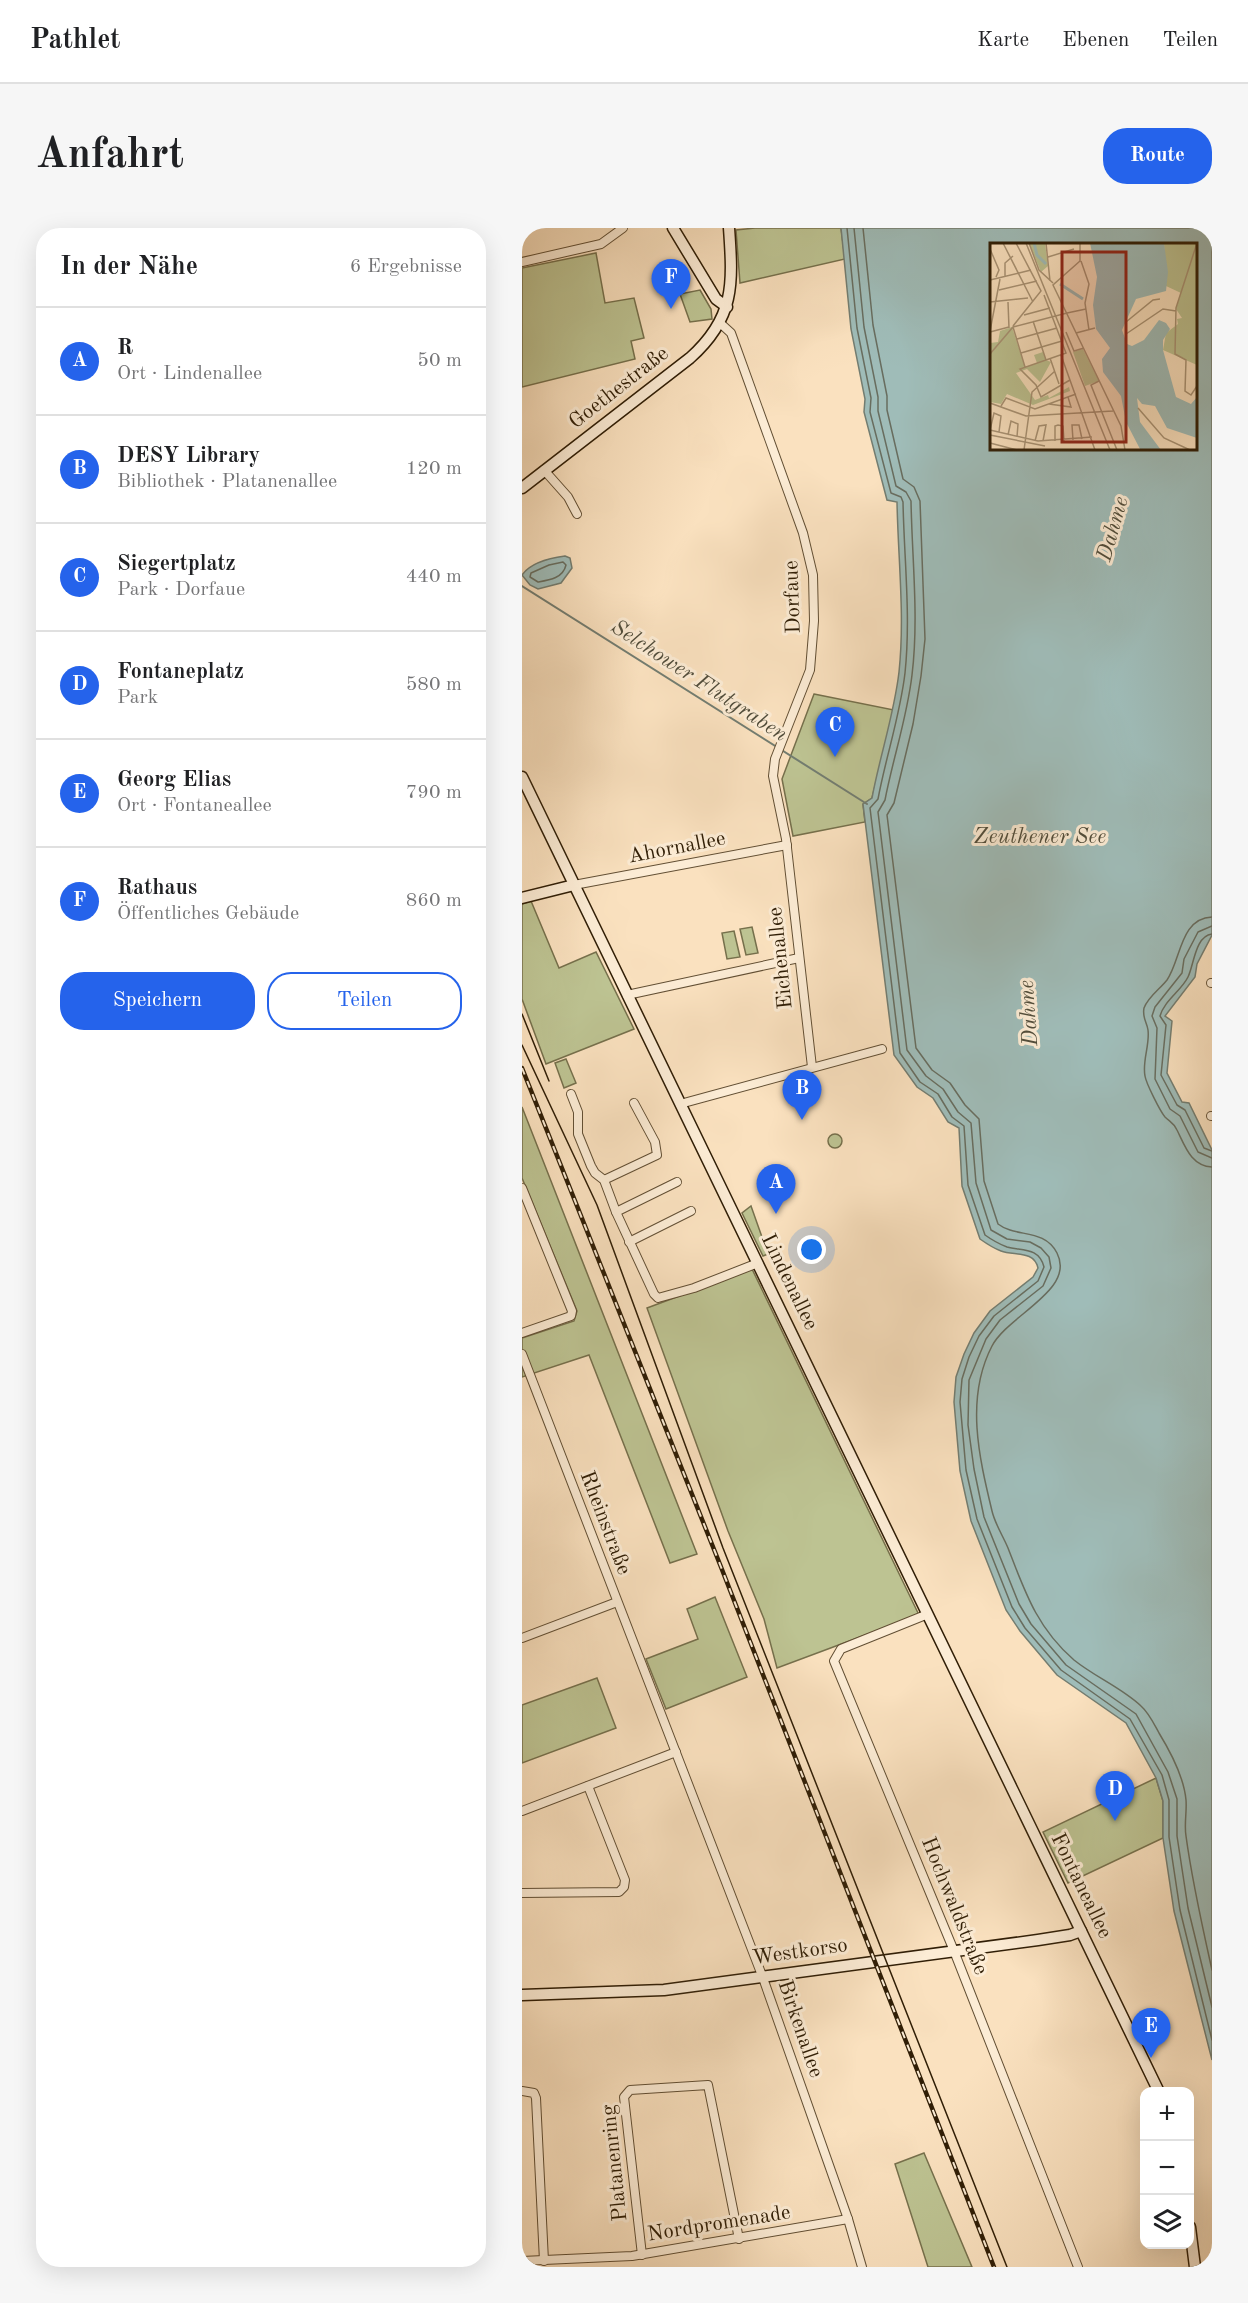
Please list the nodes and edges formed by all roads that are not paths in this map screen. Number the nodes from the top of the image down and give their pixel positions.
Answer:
1 (623, 228) edge
2 (673, 228) edge
3 (729, 228) edge
4 (522, 262) edge
5 (727, 307) junction
6 (720, 323) junction
7 (544, 470) junction
8 (522, 488) edge
9 (577, 514) dead end
10 (522, 777) edge
11 (787, 844) junction
12 (574, 885) junction
13 (522, 898) edge
14 (800, 958) junction
15 (627, 995) junction
16 (882, 1048) dead end
17 (812, 1067) junction
18 (571, 1094) dead end
19 (634, 1102) dead end
20 (680, 1104) junction
21 (604, 1180) junction
22 (676, 1182) dead end
23 (522, 1188) edge
24 (691, 1211) dead end
25 (616, 1212) junction
26 (629, 1242) junction
27 (758, 1263) junction
28 (522, 1333) edge
29 (522, 1354) edge
30 (617, 1602) junction
31 (928, 1614) junction
32 (522, 1638) edge
33 (968, 1696) joint
34 (657, 1704) joint
35 (676, 1752) junction
36 (588, 1786) junction
37 (522, 1811) edge
38 (522, 1893) edge
39 (1081, 1931) junction
40 (954, 1951) junction
41 (763, 1978) junction
42 (522, 1995) edge
43 (1157, 2087) edge
44 (522, 2091) edge
45 (848, 2219) junction
46 (739, 2239) junction
47 (1193, 2249) edge
48 (642, 2255) junction
49 (544, 2260) junction
50 (522, 2261) edge
51 (862, 2267) edge
52 (1078, 2267) edge
53 (1195, 2267) edge

1 - 4 street
2 - 5 main road
3 - 5 main road, Goethestraße
5 - 6 main road, Goethestraße
6 - 7 main road, Goethestraße
6 - 11 street, Dorfaue
7 - 8 main road, Goethestraße
7 - 9 street
10 - 12 main road
11 - 12 street, Ahornallee
11 - 14 street, Eichenallee
12 - 13 main road
12 - 15 main road, Lindenallee
14 - 15 street
14 - 17 street, Eichenallee
15 - 20 main road, Lindenallee
16 - 17 street
17 - 20 street
18 - 21 street
19 - 21 street
20 - 27 main road, Lindenallee
21 - 25 street
22 - 25 street
23 - 28 street
24 - 26 street
25 - 26 street
26 - 27 street
27 - 31 main road, Lindenallee
29 - 30 street, Rheinstraße
30 - 32 street
30 - 34 street, Rheinstraße
31 - 33 main road, Lindenallee
31 - 40 street, Hochwaldstraße
33 - 39 main road, Fontaneallee
34 - 35 street, Birkenallee
35 - 36 street
35 - 41 street, Birkenallee
36 - 37 street
36 - 38 street
39 - 40 main road, Westkorso
39 - 43 main road, Fontaneallee
40 - 41 main road, Westkorso
40 - 52 street, Hochwaldstraße
41 - 42 main road, Westkorso
41 - 45 street, Birkenallee
44 - 49 street
45 - 46 street, Nordpromenade
45 - 51 street, Birkenallee
46 - 48 street, Nordpromenade
46 - 48 street, Platanenring
47 - 53 main road
48 - 49 street, Nordpromenade
49 - 50 street, Nordpromenade

